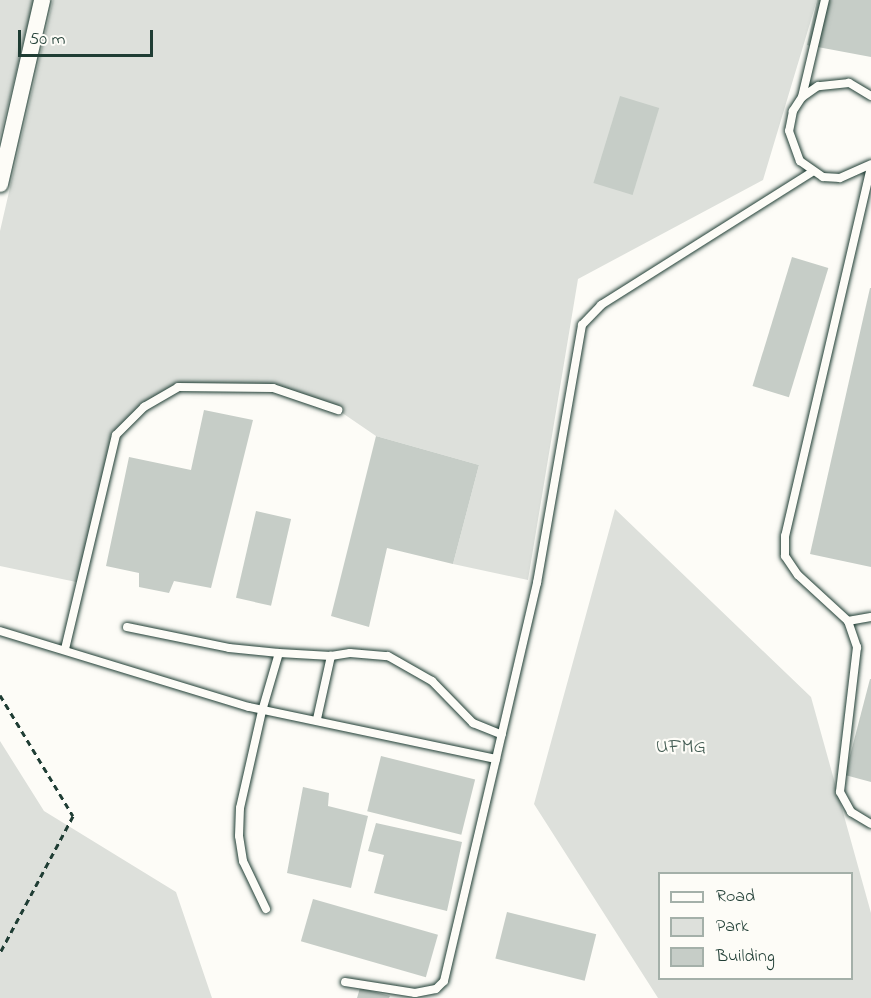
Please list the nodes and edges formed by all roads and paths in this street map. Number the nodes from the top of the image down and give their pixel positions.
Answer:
1 (42, 0) edge
2 (825, 0) edge
3 (871, 96) edge
4 (802, 97) junction
5 (871, 166) edge
6 (813, 172) junction
7 (0, 184) edge
8 (338, 410) dead end
9 (871, 617) edge
10 (848, 621) junction
11 (127, 627) dead end
12 (0, 631) edge
13 (65, 649) junction
14 (279, 653) junction
15 (331, 656) junction
16 (0, 695) edge
17 (262, 711) junction
18 (317, 719) junction
19 (502, 735) junction
20 (496, 759) junction
21 (871, 824) edge
22 (266, 909) dead end
23 (0, 953) edge
24 (345, 982) dead end

1 - 7 street
2 - 4 lane
3 - 4 lane
4 - 6 lane
5 - 6 lane
5 - 10 lane
6 - 19 lane
8 - 13 lane
9 - 10 lane
10 - 21 lane
11 - 14 lane
12 - 13 lane
13 - 17 lane
14 - 15 lane
14 - 17 lane
15 - 18 lane
15 - 19 lane
16 - 23 path
17 - 18 lane
17 - 22 lane
18 - 20 lane
19 - 20 lane
20 - 24 lane

